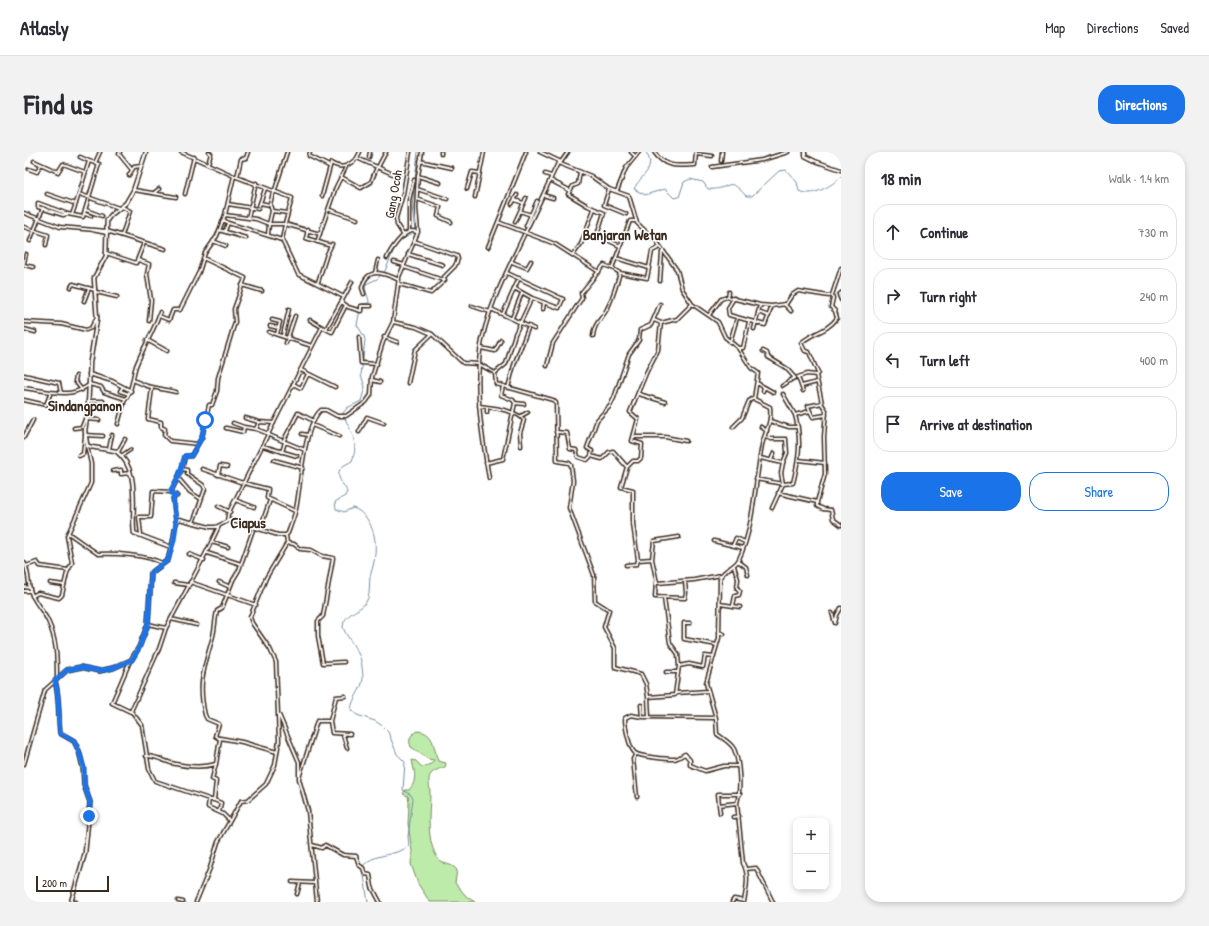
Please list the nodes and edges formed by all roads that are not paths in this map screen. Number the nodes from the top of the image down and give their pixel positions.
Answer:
1 (100, 152) edge
2 (146, 152) edge
3 (181, 152) edge
4 (208, 152) edge
5 (248, 152) edge
6 (287, 152) edge
7 (310, 152) edge
8 (360, 152) edge
9 (370, 152) edge
10 (386, 152) edge
11 (410, 152) edge
12 (422, 152) edge
13 (484, 152) edge
14 (526, 152) edge
15 (540, 152) edge
16 (568, 152) edge
17 (631, 152) edge
18 (639, 152) edge
19 (654, 152) edge
20 (722, 152) edge
21 (788, 152) edge
22 (805, 152) edge
23 (121, 153) edge
24 (188, 153) edge
25 (696, 153) edge
26 (634, 156) junction
27 (712, 156) dead end
28 (80, 157) dead end
29 (194, 157) junction
30 (368, 157) dead end
31 (357, 158) junction
32 (34, 161) dead end
33 (89, 161) junction
34 (420, 161) junction
35 (721, 161) dead end
36 (561, 162) junction
37 (96, 163) junction
38 (208, 163) junction
39 (558, 163) junction
40 (40, 165) junction
41 (141, 166) junction
42 (329, 166) junction
43 (346, 167) junction
44 (378, 167) junction
45 (712, 167) dead end
46 (452, 168) dead end
47 (29, 169) dead end
48 (132, 170) junction
49 (841, 170) edge
50 (85, 172) junction
51 (580, 172) junction
52 (480, 173) junction
53 (395, 174) dead end
54 (545, 174) dead end
55 (130, 175) dead end
56 (418, 176) junction
57 (551, 176) junction
58 (236, 177) junction
59 (341, 177) junction
60 (414, 180) dead end
61 (550, 180) junction
62 (256, 183) junction
63 (440, 183) dead end
64 (159, 189) dead end
65 (265, 189) junction
66 (417, 189) junction
67 (467, 189) dead end
68 (609, 189) junction
69 (134, 190) junction
70 (569, 190) junction
71 (617, 191) junction
72 (274, 192) junction
73 (154, 193) junction
74 (47, 194) dead end
75 (79, 194) junction
76 (185, 194) dead end
77 (517, 195) dead end
78 (543, 195) junction
79 (322, 196) dead end
80 (176, 197) dead end
81 (475, 197) dead end
82 (89, 198) junction
83 (526, 198) dead end
84 (553, 198) dead end
85 (417, 199) junction
86 (447, 199) dead end
87 (514, 200) junction
88 (537, 201) dead end
89 (260, 203) junction
90 (523, 203) junction
91 (76, 204) junction
92 (228, 204) junction
93 (512, 204) dead end
94 (270, 206) junction
95 (43, 208) junction
96 (120, 208) junction
97 (250, 208) junction
98 (594, 209) junction
99 (86, 210) junction
100 (330, 210) junction
101 (520, 210) junction
102 (272, 211) junction
103 (24, 213) edge
104 (288, 213) junction
105 (68, 214) junction
106 (85, 214) junction
107 (626, 214) dead end
108 (72, 215) junction
109 (226, 215) junction
110 (91, 216) dead end
111 (102, 216) dead end
112 (532, 216) junction
113 (248, 218) junction
114 (39, 219) junction
115 (357, 219) dead end
116 (224, 220) junction
117 (636, 221) junction
118 (451, 222) dead end
119 (498, 222) junction
120 (515, 222) dead end
121 (228, 223) junction
122 (269, 224) junction
123 (285, 224) junction
124 (526, 226) dead end
125 (24, 227) edge
126 (308, 229) junction
127 (34, 230) junction
128 (219, 230) junction
129 (226, 231) junction
130 (104, 232) junction
131 (410, 232) junction
132 (417, 232) junction
133 (526, 232) junction
134 (320, 234) junction
135 (122, 235) junction
136 (268, 235) junction
137 (404, 236) junction
138 (246, 238) dead end
139 (213, 240) junction
140 (282, 240) junction
141 (30, 241) dead end
142 (414, 241) junction
143 (317, 242) junction
144 (144, 243) junction
145 (46, 245) dead end
146 (226, 246) dead end
147 (620, 246) junction
148 (488, 247) dead end
149 (660, 247) junction
150 (165, 249) dead end
151 (662, 252) junction
152 (106, 253) junction
153 (26, 254) dead end
154 (408, 254) junction
155 (573, 255) junction
156 (203, 258) junction
157 (387, 258) dead end
158 (616, 258) junction
159 (138, 260) junction
160 (378, 260) dead end
161 (531, 261) dead end
162 (394, 262) dead end
163 (512, 262) junction
164 (24, 264) edge
165 (443, 265) dead end
166 (404, 266) junction
167 (33, 267) dead end
168 (612, 268) junction
169 (649, 268) junction
170 (841, 268) edge
171 (598, 272) junction
172 (840, 272) edge
173 (374, 273) junction
174 (507, 273) junction
175 (620, 273) junction
176 (519, 278) junction
177 (399, 280) junction
178 (445, 280) junction
179 (660, 281) dead end
180 (318, 282) junction
181 (352, 282) dead end
182 (399, 284) junction
183 (242, 286) junction
184 (71, 287) dead end
185 (514, 288) junction
186 (93, 290) junction
187 (262, 291) dead end
188 (729, 292) dead end
189 (522, 293) junction
190 (841, 293) edge
191 (364, 294) dead end
192 (832, 296) junction
193 (117, 297) dead end
194 (344, 297) junction
195 (728, 297) junction
196 (532, 298) junction
197 (734, 298) junction
198 (841, 300) edge
199 (84, 301) dead end
200 (342, 302) junction
201 (544, 303) junction
202 (660, 304) dead end
203 (692, 304) junction
204 (784, 304) junction
205 (346, 305) junction
206 (760, 305) junction
207 (371, 306) dead end
208 (472, 306) dead end
209 (772, 306) junction
210 (288, 309) dead end
211 (491, 309) junction
212 (543, 309) dead end
213 (791, 311) dead end
214 (160, 312) dead end
215 (490, 312) junction
216 (758, 312) junction
217 (502, 314) junction
218 (709, 315) junction
219 (159, 316) junction
220 (295, 316) dead end
221 (769, 316) junction
222 (97, 317) junction
223 (512, 318) junction
224 (737, 318) junction
225 (272, 320) dead end
226 (310, 320) dead end
227 (654, 320) junction
228 (149, 321) dead end
229 (24, 322) edge
230 (393, 322) junction
231 (520, 322) junction
232 (749, 322) junction
233 (661, 323) junction
234 (755, 323) junction
235 (483, 325) dead end
236 (270, 326) dead end
237 (486, 326) junction
238 (529, 326) junction
239 (322, 327) junction
240 (279, 328) junction
241 (24, 329) edge
242 (326, 329) junction
243 (534, 329) dead end
244 (754, 329) dead end
245 (35, 332) dead end
246 (269, 332) dead end
247 (277, 334) junction
248 (432, 334) junction
249 (283, 335) junction
250 (593, 336) dead end
251 (288, 337) junction
252 (359, 337) dead end
253 (384, 337) junction
254 (147, 340) junction
255 (501, 340) dead end
256 (397, 342) dead end
257 (730, 342) junction
258 (286, 343) dead end
259 (312, 346) junction
260 (481, 348) junction
261 (738, 348) junction
262 (167, 351) dead end
263 (764, 351) dead end
264 (377, 364) junction
265 (479, 364) junction
266 (547, 366) dead end
267 (300, 370) junction
268 (495, 373) junction
269 (89, 374) junction
270 (308, 374) junction
271 (24, 375) edge
272 (816, 375) junction
273 (76, 376) dead end
274 (798, 377) junction
275 (795, 378) junction
276 (133, 380) junction
277 (372, 380) junction
278 (380, 382) dead end
279 (817, 382) junction
280 (408, 383) dead end
281 (757, 383) junction
282 (294, 384) junction
283 (89, 385) junction
284 (503, 386) junction
285 (782, 386) dead end
286 (802, 386) junction
287 (335, 387) dead end
288 (764, 387) junction
289 (24, 388) edge
290 (122, 388) junction
291 (152, 388) junction
292 (508, 388) junction
293 (81, 391) junction
294 (131, 391) junction
295 (762, 391) dead end
296 (803, 391) dead end
297 (51, 392) junction
298 (176, 392) dead end
299 (773, 392) dead end
300 (62, 394) junction
301 (129, 394) junction
302 (639, 394) junction
303 (782, 394) dead end
304 (754, 398) junction
305 (125, 399) junction
306 (24, 400) edge
307 (88, 401) junction
308 (103, 401) dead end
309 (665, 402) dead end
310 (515, 403) junction
311 (821, 403) junction
312 (524, 404) dead end
313 (479, 406) junction
314 (487, 407) junction
315 (810, 411) junction
316 (487, 412) dead end
317 (513, 412) junction
318 (528, 412) dead end
319 (87, 414) junction
320 (795, 415) junction
321 (826, 415) junction
322 (520, 416) junction
323 (86, 418) junction
324 (246, 418) dead end
325 (32, 420) dead end
326 (99, 420) dead end
327 (314, 420) junction
328 (770, 421) junction
329 (259, 422) junction
330 (233, 423) dead end
331 (274, 423) junction
332 (384, 423) dead end
333 (118, 424) dead end
334 (312, 425) junction
335 (244, 427) junction
336 (733, 427) dead end
337 (761, 427) dead end
338 (798, 427) junction
339 (74, 428) dead end
340 (226, 428) dead end
341 (256, 430) junction
342 (767, 431) junction
343 (360, 432) dead end
344 (556, 432) junction
345 (85, 434) junction
346 (302, 434) dead end
347 (112, 435) dead end
348 (269, 435) junction
349 (308, 435) junction
350 (103, 436) dead end
351 (339, 436) dead end
352 (634, 436) junction
353 (765, 436) junction
354 (24, 437) edge
355 (125, 439) dead end
356 (686, 441) dead end
357 (284, 442) junction
358 (198, 444) junction
359 (87, 445) junction
360 (263, 446) junction
361 (520, 446) dead end
362 (109, 450) junction
363 (130, 450) dead end
364 (305, 450) junction
365 (118, 452) junction
366 (282, 452) junction
367 (774, 453) dead end
368 (79, 456) dead end
369 (121, 456) junction
370 (297, 456) dead end
371 (591, 456) junction
372 (760, 458) junction
373 (274, 460) dead end
374 (771, 460) junction
375 (799, 460) junction
376 (486, 463) junction
377 (783, 463) junction
378 (825, 463) junction
379 (227, 467) dead end
380 (182, 468) junction
381 (303, 468) junction
382 (627, 468) junction
383 (202, 469) dead end
384 (113, 471) dead end
385 (131, 473) junction
386 (218, 475) junction
387 (178, 478) junction
388 (489, 478) dead end
389 (756, 480) junction
390 (245, 483) junction
391 (783, 484) junction
392 (171, 492) junction
393 (778, 493) junction
394 (201, 499) junction
395 (235, 500) junction
396 (270, 500) junction
397 (817, 502) junction
398 (218, 506) dead end
399 (254, 507) dead end
400 (772, 508) dead end
401 (295, 511) junction
402 (230, 512) junction
403 (227, 521) junction
404 (176, 523) junction
405 (193, 523) junction
406 (220, 525) junction
407 (841, 525) edge
408 (254, 527) junction
409 (260, 529) junction
410 (68, 533) junction
411 (286, 535) junction
412 (141, 537) junction
413 (679, 537) dead end
414 (714, 541) dead end
415 (212, 542) junction
416 (745, 542) junction
417 (287, 543) junction
418 (733, 545) junction
419 (171, 547) junction
420 (228, 547) dead end
421 (743, 548) junction
422 (207, 553) junction
423 (189, 554) dead end
424 (652, 559) junction
425 (204, 560) junction
426 (638, 560) junction
427 (738, 561) junction
428 (24, 562) edge
429 (162, 564) junction
430 (241, 564) junction
431 (26, 566) junction
432 (626, 566) dead end
433 (734, 566) junction
434 (68, 570) junction
435 (721, 574) junction
436 (748, 575) dead end
437 (685, 581) junction
438 (190, 582) junction
439 (218, 582) dead end
440 (656, 582) junction
441 (50, 583) dead end
442 (174, 583) dead end
443 (64, 584) junction
444 (188, 585) junction
445 (230, 587) junction
446 (24, 588) edge
447 (30, 589) junction
448 (24, 591) edge
449 (227, 594) junction
450 (32, 596) junction
451 (664, 598) junction
452 (720, 604) junction
453 (256, 605) junction
454 (733, 606) junction
455 (740, 608) dead end
456 (841, 608) edge
457 (832, 613) dead end
458 (171, 619) junction
459 (690, 622) dead end
460 (148, 624) junction
461 (197, 625) dead end
462 (166, 628) junction
463 (719, 632) junction
464 (724, 634) dead end
465 (717, 645) junction
466 (714, 657) junction
467 (130, 661) junction
468 (344, 662) dead end
469 (679, 666) junction
470 (666, 672) dead end
471 (677, 672) junction
472 (56, 681) junction
473 (708, 691) junction
474 (676, 693) junction
475 (345, 696) dead end
476 (648, 697) junction
477 (641, 705) dead end
478 (131, 712) junction
479 (278, 714) junction
480 (642, 717) junction
481 (649, 717) junction
482 (716, 718) junction
483 (330, 721) junction
484 (350, 734) dead end
485 (343, 735) junction
486 (219, 738) junction
487 (347, 748) dead end
488 (277, 752) junction
489 (636, 754) junction
490 (146, 756) junction
491 (24, 764) edge
492 (216, 764) junction
493 (738, 766) junction
494 (299, 780) junction
495 (740, 794) junction
496 (637, 797) dead end
497 (209, 800) junction
498 (214, 800) junction
499 (737, 803) junction
500 (719, 805) junction
501 (219, 812) junction
502 (720, 813) dead end
503 (739, 816) junction
504 (733, 817) dead end
505 (229, 820) junction
506 (312, 845) junction
507 (746, 869) junction
508 (292, 882) dead end
509 (300, 883) junction
510 (314, 883) junction
511 (297, 894) dead end
512 (178, 901) dead end
513 (744, 901) edge
514 (71, 902) edge
515 (76, 902) edge
516 (183, 902) edge
517 (196, 902) edge
518 (317, 902) edge
519 (380, 902) edge
520 (732, 902) edge
521 (773, 902) edge

1 - 37 street
2 - 41 street
3 - 24 street
4 - 38 street
5 - 58 street
6 - 72 street
7 - 42 street
8 - 31 street
9 - 30 street
10 - 44 street
11 - 137 street, Gang Ocoh
12 - 34 street
13 - 52 street
14 - 119 street
15 - 36 street
16 - 36 street
17 - 26 street
18 - 26 street
19 - 25 street
20 - 35 street
21 - 45 street
22 - 49 street
23 - 48 street
24 - 29 street
25 - 27 street
26 - 71 street
28 - 33 street
29 - 38 street
29 - 76 street
31 - 43 street
31 - 44 street
32 - 40 street
33 - 37 street
33 - 50 street
34 - 46 street
34 - 56 street
36 - 39 street
37 - 82 street
38 - 58 street
39 - 51 street
39 - 57 street
40 - 47 street
40 - 50 street
41 - 48 street
41 - 69 street
42 - 43 street
42 - 79 street
43 - 59 street
44 - 53 street
44 - 59 street
48 - 55 street
50 - 75 street
51 - 68 street
51 - 70 street
52 - 67 street
52 - 81 street
54 - 57 street
56 - 63 street
56 - 66 street
57 - 61 street
58 - 62 street
58 - 92 street
59 - 100 street
60 - 131 street
61 - 70 street
61 - 78 street
62 - 65 street
62 - 97 street
64 - 73 street
65 - 72 street
65 - 89 street
66 - 85 street
66 - 86 street
68 - 71 street
68 - 107 street
69 - 73 street
69 - 96 street
70 - 98 street
71 - 117 street
72 - 94 street
72 - 104 street
73 - 80 street
74 - 91 street
75 - 82 street
75 - 91 street
77 - 87 street
78 - 84 street
78 - 112 street
82 - 96 street
82 - 99 street
83 - 90 street
85 - 118 street
85 - 132 street
87 - 90 street
87 - 93 street
88 - 112 street
89 - 94 street
89 - 97 street
90 - 101 street
91 - 108 street
92 - 97 street
92 - 109 street
94 - 102 street
95 - 105 street
95 - 105 street
95 - 114 street
96 - 130 street
96 - 135 street
97 - 113 street
98 - 147 street
98 - 155 street
99 - 106 street
99 - 111 street
100 - 115 street
100 - 134 street
101 - 112 street
101 - 120 street
102 - 104 street
102 - 122 street
103 - 114 street
104 - 123 street
105 - 108 street
106 - 108 street
106 - 110 street
109 - 113 street
109 - 116 street
112 - 124 street
112 - 133 street
113 - 122 street
114 - 127 street
114 - 130 street
116 - 121 street
116 - 128 street
117 - 147 street
117 - 149 street
119 - 133 street
119 - 148 street
121 - 129 street
121 - 136 street
122 - 123 street
122 - 136 street
123 - 126 street
123 - 140 street
125 - 127 street
126 - 134 street
126 - 143 street
127 - 141 street
127 - 145 street
128 - 129 street
128 - 139 street
129 - 138 street
130 - 135 street
130 - 152 street
131 - 132 street
131 - 137 street
132 - 142 street
133 - 155 street
133 - 163 street
134 - 143 street
135 - 144 street
136 - 140 street
137 - 157 street
139 - 146 street
139 - 156 street
140 - 180 street
142 - 154 street
142 - 178 street
143 - 180 street
144 - 150 street
144 - 159 street
147 - 158 street
149 - 151 street
149 - 169 street
151 - 179 street
151 - 203 street
152 - 159 street
152 - 186 street
153 - 164 street
154 - 165 street
154 - 166 street
155 - 171 street
156 - 183 street
156 - 219 street
158 - 168 street
158 - 169 street
159 - 228 street
160 - 173 street
161 - 163 street
162 - 166 street
163 - 174 street
164 - 167 street
166 - 177 street
166 - 178 street
168 - 171 street
168 - 175 street
169 - 175 street
170 - 172 street
171 - 266 street
172 - 192 street
173 - 177 street
173 - 191 street
174 - 176 street
174 - 211 street
175 - 250 street
176 - 185 street
176 - 201 street
177 - 182 street
178 - 182 street
180 - 194 street
181 - 194 street
182 - 230 street
183 - 187 street
183 - 358 street
184 - 186 street
185 - 189 street
185 - 217 street
186 - 193 street
186 - 199 street
186 - 222 street
188 - 195 street
189 - 196 street
189 - 223 street
190 - 198 street
192 - 204 street
192 - 272 street
194 - 200 street
195 - 197 street
195 - 218 street
196 - 201 street
196 - 231 street
197 - 206 street
197 - 224 street
200 - 205 street
200 - 242 street
201 - 212 street
202 - 227 street
203 - 218 street
203 - 233 street
204 - 209 street
204 - 213 street
205 - 207 street
205 - 242 street
206 - 209 street
206 - 216 street
208 - 215 street
209 - 221 street
210 - 249 street
211 - 215 street
211 - 217 street
214 - 219 street
215 - 237 street
216 - 221 street
216 - 234 street
217 - 223 street
218 - 257 street
219 - 254 street
220 - 251 street
221 - 234 street
222 - 229 street
222 - 269 street
223 - 231 street
224 - 232 street
224 - 257 street
225 - 240 street
226 - 239 street
227 - 233 street
227 - 371 street
230 - 248 street
230 - 253 street
231 - 238 street
231 - 268 street
232 - 234 street
232 - 261 street
233 - 302 street
234 - 244 street
235 - 237 street
236 - 240 street
237 - 260 street
238 - 243 street
238 - 292 street
239 - 242 street
239 - 259 street
240 - 247 street
241 - 245 street
246 - 247 street
247 - 249 street
248 - 265 street
248 - 280 street
249 - 251 street
251 - 258 street
251 - 259 street
252 - 264 street
253 - 256 street
253 - 264 street
254 - 262 street
254 - 276 street
255 - 260 street
257 - 261 street
259 - 267 street
260 - 265 street
261 - 281 street
263 - 275 street
264 - 277 street
265 - 268 street
265 - 313 street
267 - 270 street
267 - 282 street
268 - 284 street
269 - 283 street
269 - 290 street
270 - 282 street
270 - 287 street
271 - 300 street
272 - 274 street
272 - 279 street
273 - 293 street
274 - 275 street
274 - 286 street
275 - 285 street
276 - 291 street
276 - 294 street
277 - 278 street
277 - 327 street
279 - 286 street
279 - 311 street
281 - 288 street
281 - 304 street
282 - 331 street
283 - 293 street
283 - 305 street
283 - 307 street
284 - 292 street
284 - 310 street
286 - 296 street
288 - 295 street
288 - 299 street
289 - 297 street
290 - 294 street
290 - 301 street
291 - 298 street
291 - 358 street
292 - 344 street
293 - 300 street
294 - 301 street
297 - 300 street
297 - 306 street
301 - 305 street
302 - 309 street
302 - 352 street
303 - 320 street
304 - 328 street
304 - 336 street
305 - 333 street
307 - 308 street
307 - 319 street
310 - 312 street
310 - 317 street
311 - 315 street
311 - 321 street
313 - 314 street
313 - 376 street
314 - 316 street
314 - 317 street
315 - 320 street
315 - 321 street
317 - 322 street
317 - 376 street
318 - 322 street
319 - 323 street
319 - 339 street
320 - 338 street
321 - 378 street
322 - 361 street
323 - 326 street
323 - 345 street
324 - 329 street
325 - 354 street
327 - 334 street
327 - 357 street
328 - 338 street
328 - 342 street
329 - 331 street
329 - 341 street
330 - 335 street
331 - 348 street
332 - 343 street
334 - 349 street
334 - 351 street
335 - 340 street
335 - 341 street
337 - 342 street
338 - 375 street
341 - 348 street
342 - 353 street
344 - 371 street
344 - 476 street
345 - 350 street
345 - 359 street
345 - 368 street
346 - 349 street
347 - 362 street
348 - 357 street
348 - 360 street
349 - 364 street
352 - 356 street
352 - 382 street
353 - 372 street
353 - 377 street
355 - 365 street
357 - 364 street
357 - 366 street
358 - 380 street
359 - 362 street
359 - 410 street
360 - 366 street
360 - 390 street
362 - 365 street
363 - 369 street
364 - 381 street
365 - 369 street
366 - 370 street
367 - 374 street
369 - 385 street
371 - 382 street
372 - 374 street
372 - 389 street
373 - 381 street
374 - 377 street
375 - 378 street
375 - 391 street
376 - 388 street
377 - 391 street
378 - 397 street
379 - 386 street
380 - 387 street
380 - 394 street
381 - 401 street
382 - 426 street
383 - 386 street
384 - 385 street
385 - 412 street
386 - 390 street
387 - 392 street
387 - 394 street
389 - 391 street
389 - 416 street
390 - 395 street
390 - 396 street
391 - 393 street
392 - 404 street
392 - 412 street
393 - 397 street
393 - 400 street
394 - 405 street
395 - 399 street
395 - 402 street
396 - 401 street
396 - 409 street
397 - 407 street
398 - 402 street
401 - 411 street
402 - 403 street
403 - 406 street
403 - 408 street
404 - 405 street
404 - 419 street
405 - 406 street
406 - 415 street
408 - 409 street
408 - 430 street
409 - 411 street
410 - 429 street
410 - 434 street
411 - 417 street
412 - 419 street
413 - 424 street
414 - 418 street
415 - 420 street
415 - 422 street
416 - 418 street
416 - 421 street
417 - 453 street
417 - 468 street
418 - 421 street
419 - 429 street
421 - 427 street
422 - 425 street
422 - 430 street
423 - 425 street
424 - 426 street
424 - 440 street
425 - 438 street
426 - 432 street
427 - 433 street
427 - 436 street
428 - 431 street
429 - 460 street
430 - 445 street
431 - 434 street
431 - 447 street
433 - 435 street
433 - 454 street
434 - 443 street
435 - 437 street
435 - 452 street
437 - 440 street
437 - 451 street
438 - 444 street
438 - 449 street
439 - 445 street
440 - 451 street
441 - 443 street
442 - 444 street
443 - 450 street
444 - 458 street
445 - 449 street
446 - 447 street
447 - 448 street
447 - 450 street
449 - 453 street
449 - 486 street
450 - 472 street
451 - 469 street
452 - 454 street
452 - 463 street
453 - 479 street
454 - 455 street
456 - 457 street
458 - 461 street
458 - 462 street
459 - 465 street
460 - 462 street
460 - 467 street
462 - 478 street
463 - 464 street
463 - 465 street
465 - 466 street
466 - 469 street
466 - 473 street
467 - 472 street
467 - 478 street
469 - 471 street
470 - 471 street
471 - 474 street
472 - 491 street
472 - 514 street
473 - 474 street
473 - 482 street
474 - 476 street
475 - 483 street
476 - 481 street
477 - 480 street
478 - 490 street
479 - 488 street
479 - 494 street
480 - 481 street
480 - 489 street
481 - 482 street
482 - 493 street
483 - 485 street
483 - 494 street
484 - 485 street
485 - 487 street
486 - 488 street
486 - 492 street
488 - 505 street
489 - 493 street
489 - 496 street
490 - 492 street
490 - 497 street
492 - 498 street
493 - 495 street
494 - 506 street
495 - 499 street
495 - 500 street
497 - 498 street
497 - 501 street
498 - 501 street
499 - 500 street
499 - 503 street
500 - 502 street
501 - 505 street
503 - 504 street
503 - 507 street
505 - 517 street
506 - 510 street
506 - 519 street
507 - 513 street
507 - 521 street
508 - 509 street
509 - 510 street
509 - 511 street
510 - 518 street
512 - 516 street
513 - 520 street
514 - 515 street

